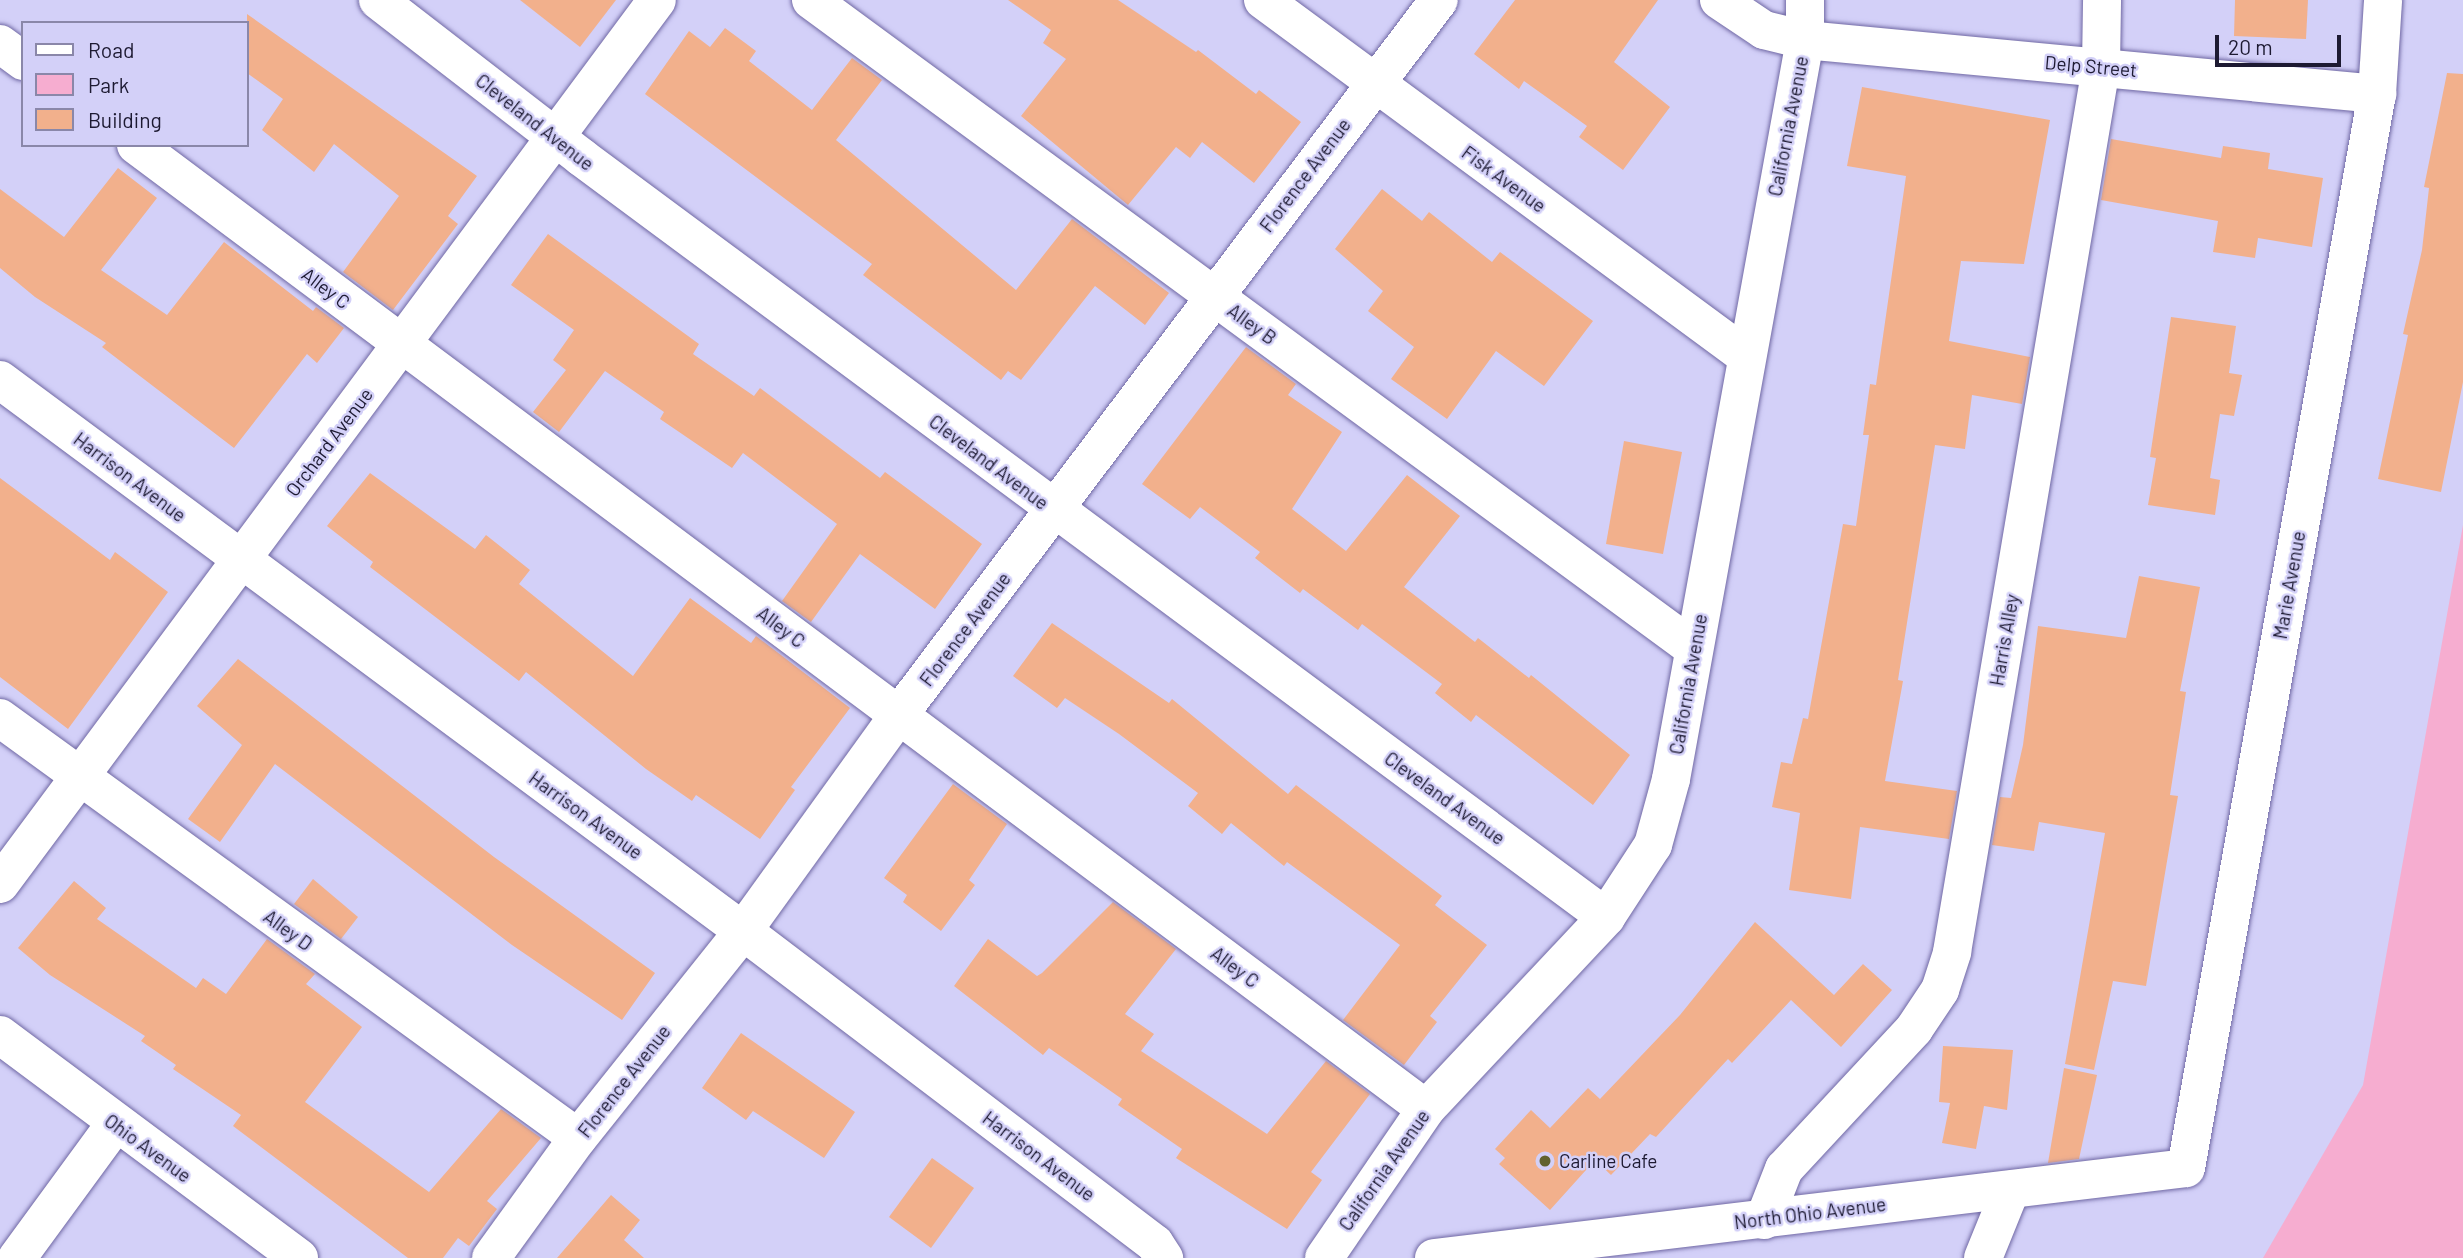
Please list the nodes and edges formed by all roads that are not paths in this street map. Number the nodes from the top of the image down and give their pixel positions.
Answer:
1 (378, 0) edge
2 (657, 0) edge
3 (811, 0) edge
4 (1263, 0) edge
5 (1439, 0) edge
6 (1719, 0) edge
7 (1805, 0) edge
8 (2102, 0) edge
9 (2383, 0) edge
10 (1805, 40) junction
11 (0, 44) edge
12 (21, 60) edge
13 (2101, 67) junction
14 (1374, 84) junction
15 (2377, 94) junction
16 (557, 139) junction
17 (139, 147) edge
18 (1213, 295) junction
19 (402, 345) junction
20 (1746, 356) junction
21 (0, 380) edge
22 (1055, 511) junction
23 (240, 559) junction
24 (1693, 648) junction
25 (898, 716) junction
26 (0, 718) edge
27 (76, 777) junction
28 (0, 884) edge
29 (1605, 917) junction
30 (743, 931) junction
31 (0, 1035) edge
32 (1426, 1109) junction
33 (115, 1124) junction
34 (578, 1138) junction
35 (2186, 1168) joint
36 (2011, 1189) junction
37 (1764, 1220) junction
38 (1669, 1243) edge
39 (257, 1246) edge
40 (17, 1258) edge
41 (299, 1258) edge
42 (491, 1258) edge
43 (1164, 1258) edge
44 (1324, 1258) edge
45 (1434, 1258) edge
46 (1983, 1258) edge

1 - 16 street, Cleveland Avenue
2 - 16 street, Orchard Avenue
3 - 18 street, Alley B
4 - 14 street, Fisk Avenue
5 - 14 street, Florence Avenue
6 - 10 street, Delp Street
7 - 10 street, California Avenue
8 - 13 street, Harris Alley
9 - 15 street, Marie Avenue
10 - 13 street, Delp Street
10 - 20 street, California Avenue
11 - 12 street
13 - 15 street, Delp Street
13 - 37 street, Harris Alley
14 - 18 street, Florence Avenue
14 - 20 street, Fisk Avenue
15 - 35 street, Marie Avenue
16 - 19 street, Orchard Avenue
16 - 22 street, Cleveland Avenue
17 - 19 street, Alley C
18 - 22 street, Florence Avenue
18 - 24 street, Alley B
19 - 23 street, Orchard Avenue
19 - 25 street, Alley C
20 - 24 street, California Avenue
21 - 23 street, Harrison Avenue
22 - 25 street, Florence Avenue
22 - 29 street, Cleveland Avenue
23 - 27 street, Orchard Avenue
23 - 30 street, Harrison Avenue
24 - 29 street, California Avenue
25 - 30 street, Florence Avenue
25 - 32 street, Alley C
26 - 27 street, Alley D
27 - 28 street, Orchard Avenue
27 - 34 street, Alley D
29 - 32 street, California Avenue
30 - 34 street, Florence Avenue
30 - 43 street, Harrison Avenue
31 - 33 street, Ohio Avenue
32 - 44 street, California Avenue
33 - 39 street, Ohio Avenue
33 - 40 street
34 - 42 street, Florence Avenue
35 - 36 street, North Ohio Avenue
36 - 37 street, North Ohio Avenue
36 - 46 street
37 - 38 street, North Ohio Avenue
38 - 45 street, North Ohio Avenue
39 - 41 street, Ohio Avenue

